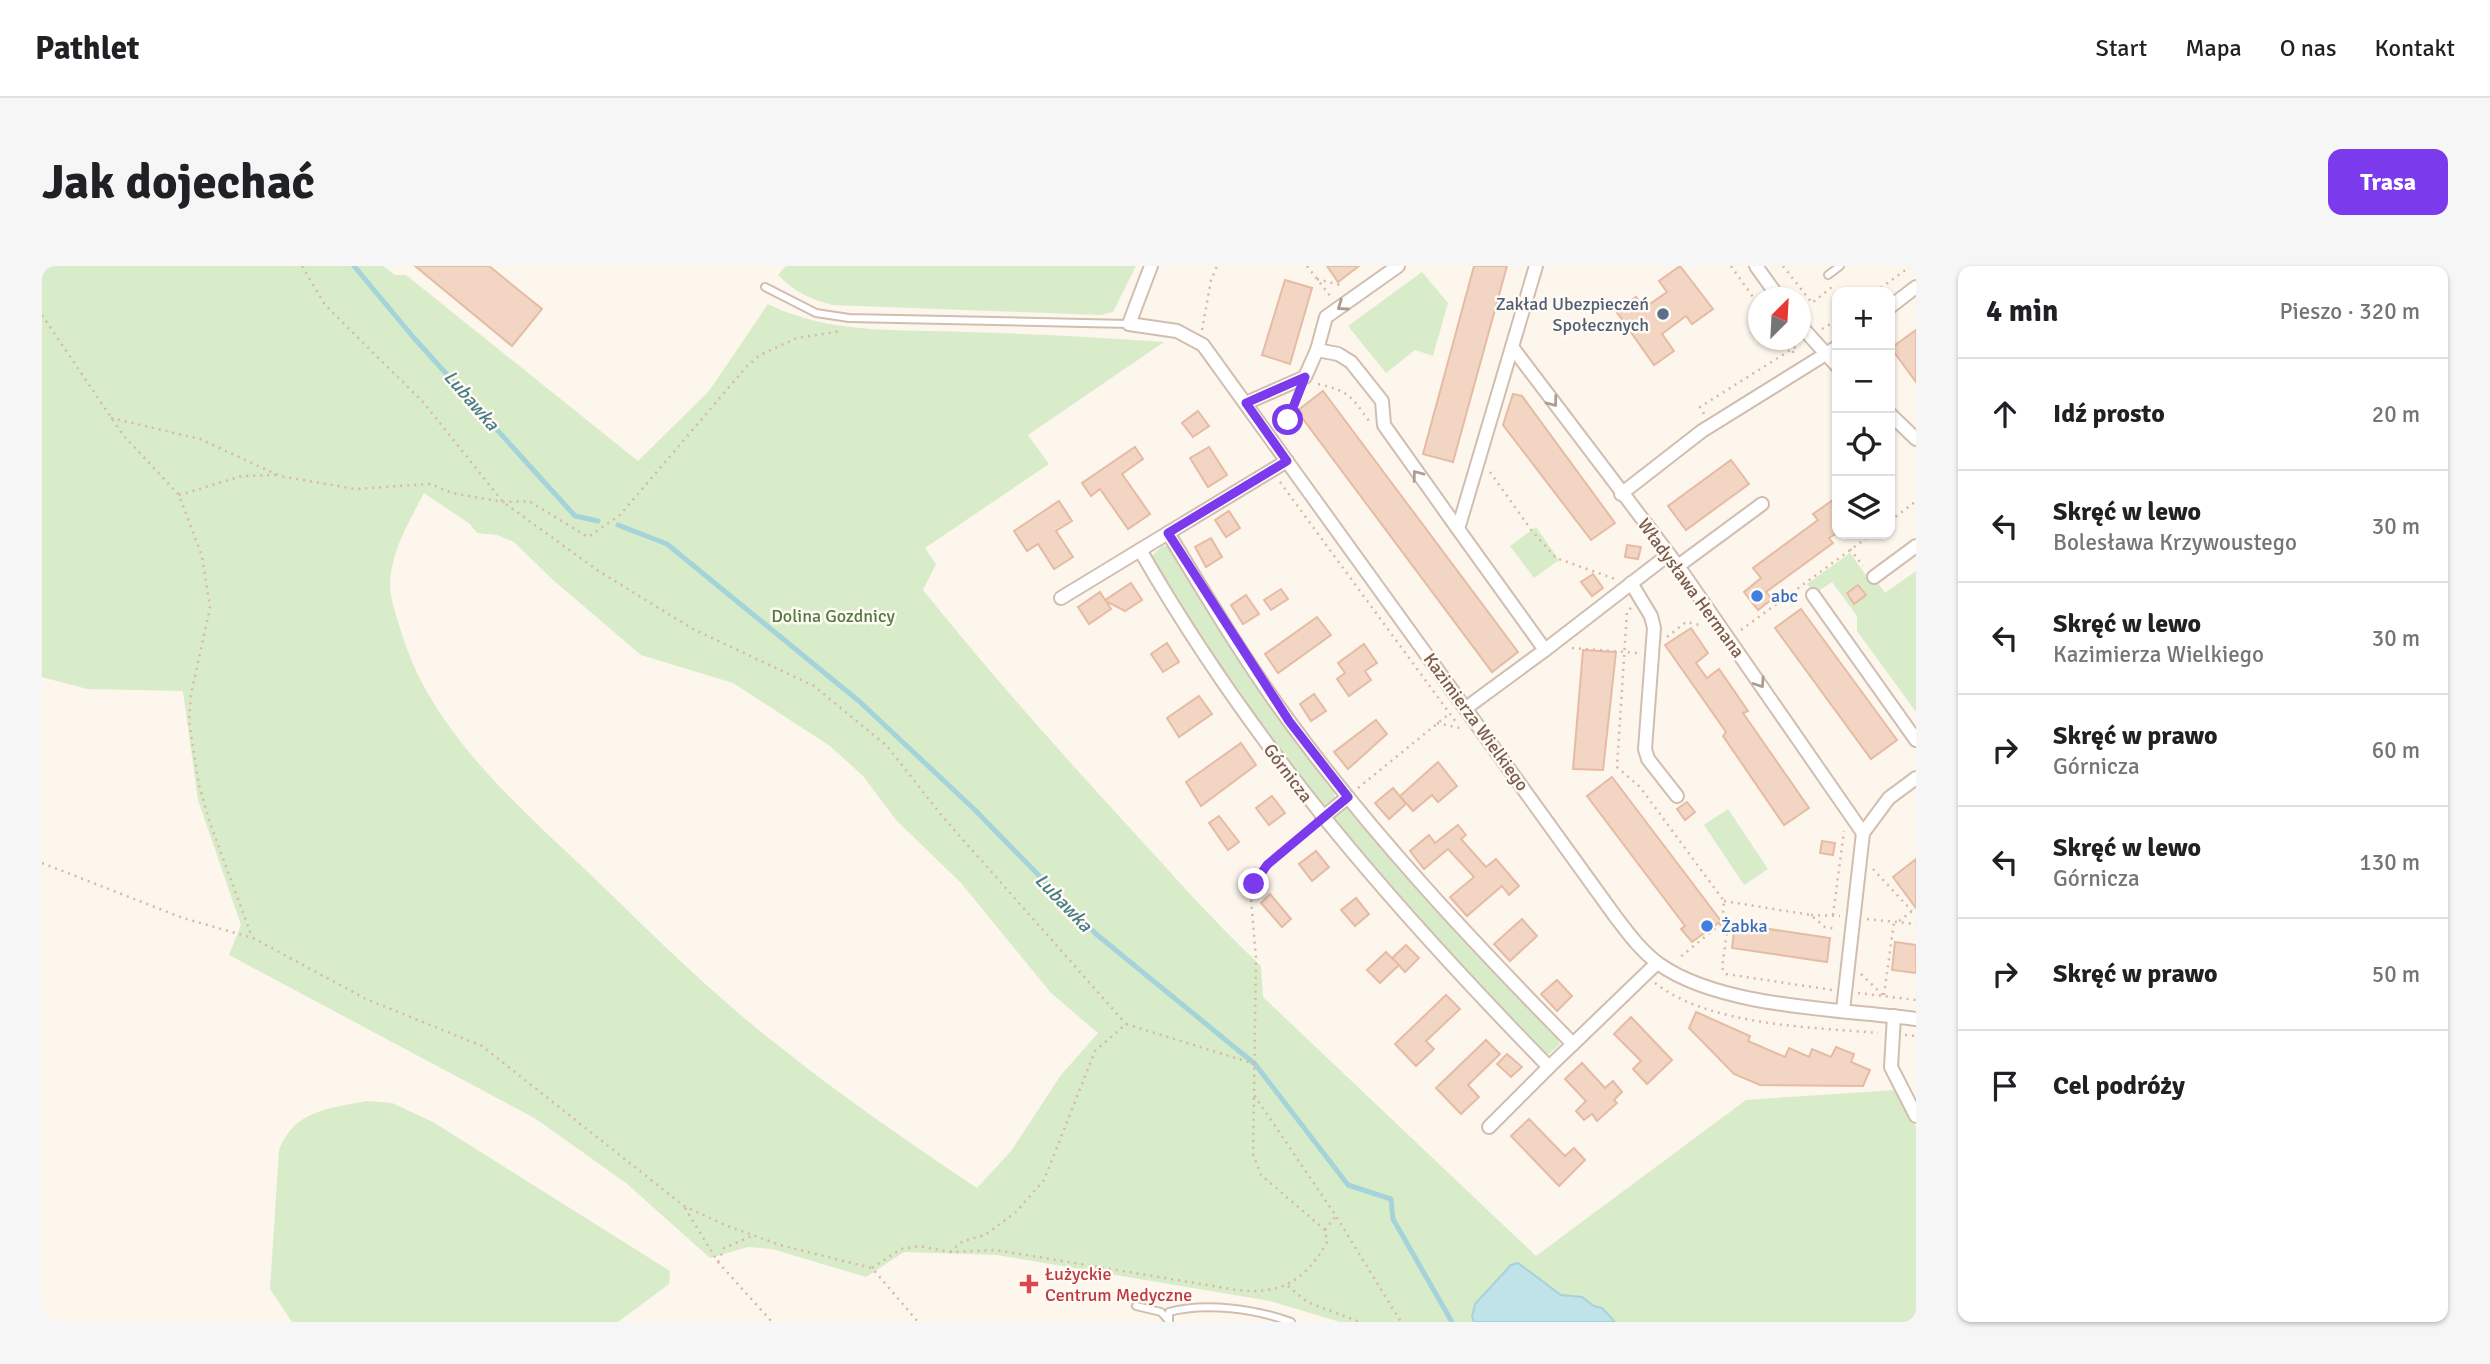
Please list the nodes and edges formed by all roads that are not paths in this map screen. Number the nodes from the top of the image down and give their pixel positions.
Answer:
1 (1151, 266) edge
2 (1398, 266) edge
3 (1536, 266) edge
4 (1756, 266) edge
5 (1840, 266) edge
6 (1828, 275) road end
7 (765, 287) dead end
8 (1771, 287) edge
9 (1915, 289) edge
10 (1895, 303) edge
11 (1129, 324) junction
12 (1811, 338) edge
13 (1512, 347) junction
14 (1317, 350) junction
15 (1833, 350) edge
16 (1825, 356) junction
17 (1832, 362) edge
18 (1246, 403) junction
19 (1895, 419) edge
20 (1916, 439) edge
21 (1287, 461) junction
22 (1620, 494) junction
23 (1762, 504) dead end
24 (1458, 529) junction
25 (1168, 533) junction
26 (1916, 546) edge
27 (1140, 550) junction
28 (1668, 555) junction
29 (1678, 566) junction
30 (1874, 577) dead end
31 (1629, 585) junction
32 (1812, 595) dead end
33 (1061, 598) dead end
34 (1545, 650) junction
35 (1466, 708) junction
36 (1916, 740) edge
37 (1916, 778) edge
38 (1677, 796) dead end
39 (1348, 797) junction
40 (1322, 818) junction
41 (1863, 834) junction
42 (1657, 963) junction
43 (1843, 1010) junction
44 (1894, 1016) junction
45 (1916, 1018) edge
46 (1573, 1044) junction
47 (1549, 1068) junction
48 (1916, 1116) edge
49 (1489, 1127) dead end
50 (1136, 1306) dead end
51 (1169, 1322) edge
52 (1291, 1322) edge

1 - 11 street
2 -> 14 street
3 - 13 street
4 - 8 street
5 - 6 lane
7 - 11 lane
9 - 10 street
11 - 18 street, Kazimierza Wielkiego
12 - 16 street
13 -> 22 street, Władysława Hermana
13 - 24 street
14 - 18 street
24 -> 14 street
15 - 16 street
16 - 17 street
16 - 22 street
18 - 21 street, Kazimierza Wielkiego
19 - 20 street
21 - 25 street
21 - 35 street, Kazimierza Wielkiego
22 - 28 street, Władysława Hermana
23 - 29 street
24 - 34 street
25 - 27 street
25 - 39 street, Górnicza
26 - 30 street
27 - 33 street
27 - 40 street, Górnicza
28 - 29 street, Władysława Hermana
28 - 31 street
29 -> 41 street, Władysława Hermana
31 - 34 street
31 - 38 street
32 - 36 street
34 - 35 street
35 - 42 street, Kazimierza Wielkiego
37 - 41 street
39 - 40 street
39 - 46 street, Górnicza
40 - 47 street, Górnicza
41 - 43 street
42 - 43 street, Kazimierza Wielkiego
42 - 46 street
43 - 44 street, Kazimierza Wielkiego
44 - 45 street, Kazimierza Wielkiego
44 - 48 street
46 - 47 street
47 - 49 street
50 - 51 lane
51 - 52 lane

